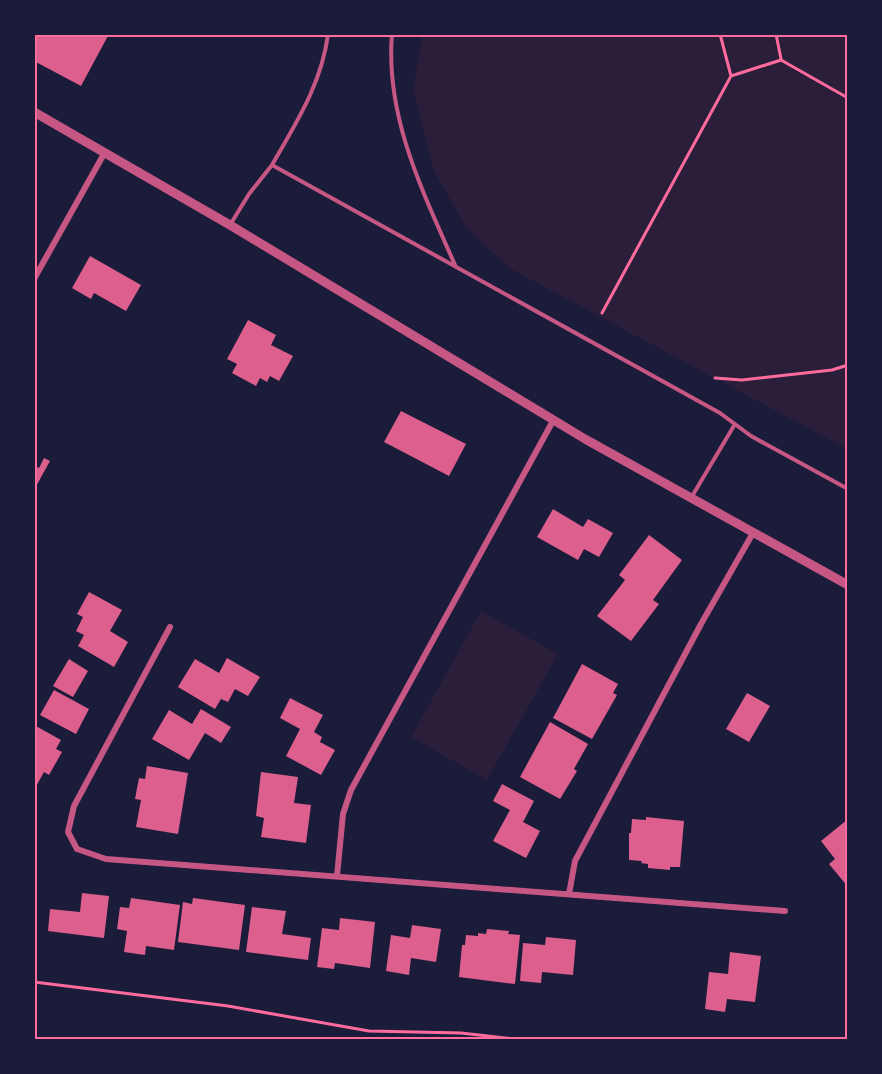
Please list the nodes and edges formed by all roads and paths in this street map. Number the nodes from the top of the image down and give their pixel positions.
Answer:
1 (328, 34) edge
2 (392, 34) edge
3 (720, 34) edge
4 (776, 34) edge
5 (781, 60) junction
6 (731, 76) junction
7 (848, 98) edge
8 (34, 112) edge
9 (105, 152) junction
10 (272, 165) junction
11 (230, 225) junction
12 (456, 267) junction
13 (34, 279) edge
14 (602, 313) dead end
15 (848, 365) edge
16 (715, 378) dead end
17 (554, 420) junction
18 (735, 424) junction
19 (848, 489) edge
20 (691, 498) junction
21 (753, 533) junction
22 (848, 585) edge
23 (170, 627) dead end
24 (337, 876) junction
25 (569, 894) junction
26 (785, 911) dead end
27 (34, 982) edge
28 (524, 1040) edge

1 - 10 lane
2 - 12 lane
3 - 6 path
4 - 5 path
5 - 6 path
5 - 7 path
6 - 14 path
8 - 9 street
9 - 11 street
9 - 13 street
10 - 11 lane
10 - 12 lane
11 - 17 street
12 - 18 lane
15 - 16 path
17 - 20 street
17 - 24 street
18 - 19 lane
18 - 20 lane
20 - 21 street
21 - 22 street
21 - 25 street
23 - 24 street
24 - 25 street
25 - 26 street
27 - 28 path

